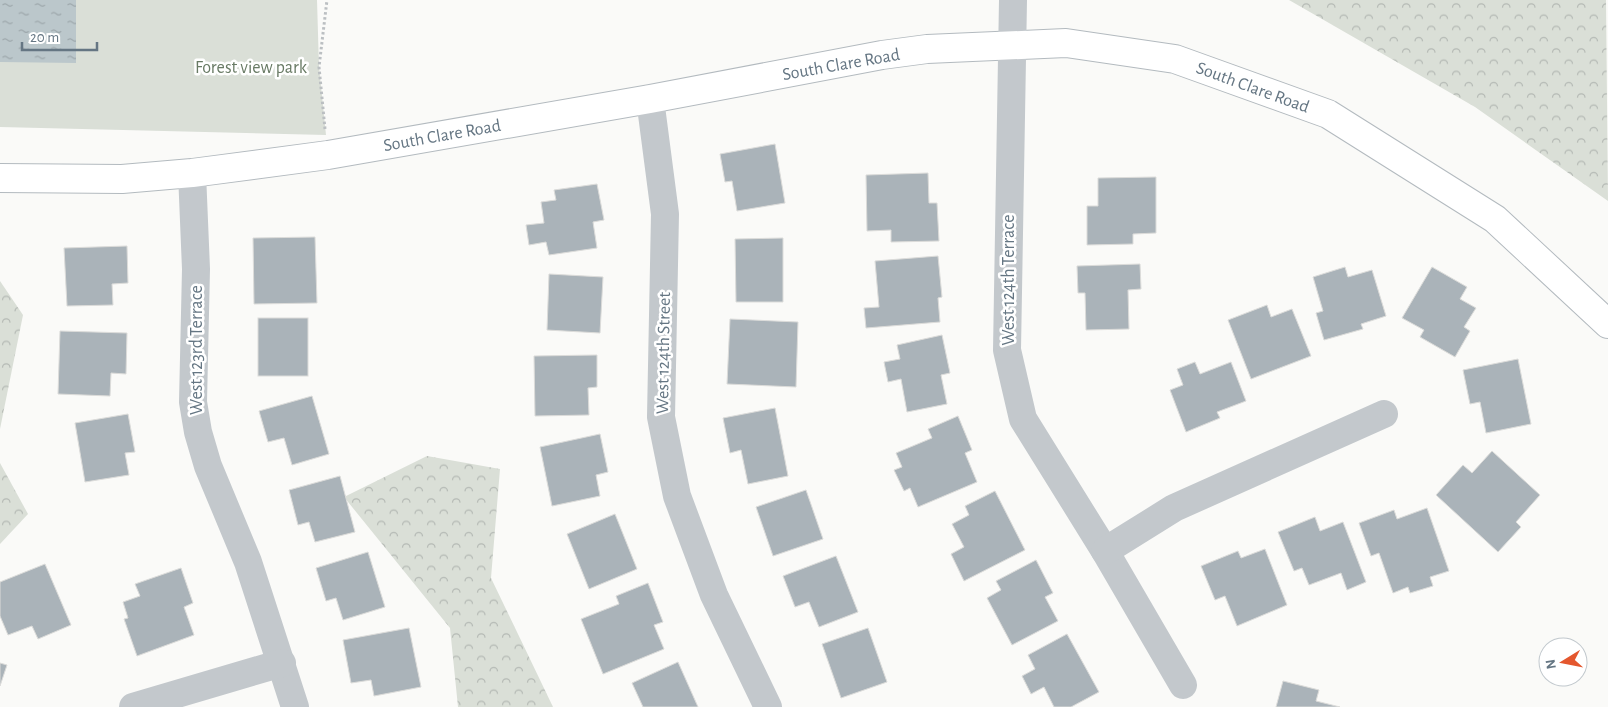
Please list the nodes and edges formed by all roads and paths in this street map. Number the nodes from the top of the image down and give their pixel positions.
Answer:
1 (327, 0) edge
2 (1013, 0) edge
3 (1013, 44) junction
4 (650, 99) junction
5 (328, 155) junction
6 (192, 173) junction
7 (0, 178) edge
8 (1608, 324) edge
9 (1384, 414) dead end
10 (1105, 550) junction
11 (282, 663) junction
12 (1183, 684) dead end
13 (133, 707) edge
14 (295, 707) edge
15 (768, 707) edge

1 - 5 path
2 - 3 street, West 124th Terrace
3 - 4 street, South Clare Road
3 - 8 street, South Clare Road
3 - 10 street, West 124th Terrace
4 - 5 street, South Clare Road
4 - 15 street, West 124th Street
5 - 6 street, South Clare Road
6 - 7 street, South Clare Road
6 - 11 street, West 123rd Terrace
9 - 10 street
10 - 12 street, West 124th Terrace
11 - 13 street
11 - 14 street, West 123rd Terrace

